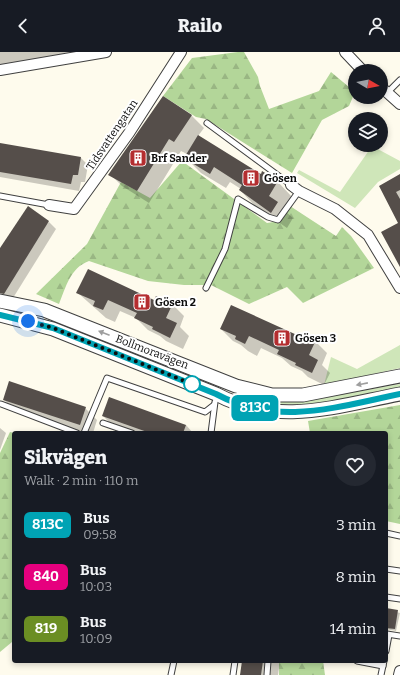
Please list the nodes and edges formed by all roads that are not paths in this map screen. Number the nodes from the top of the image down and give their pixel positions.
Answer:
1 (106, 52) edge
2 (181, 52) edge
3 (345, 52) edge
4 (71, 54) edge
5 (84, 54) edge
6 (356, 64) edge
7 (0, 70) edge
8 (400, 80) edge
9 (388, 88) edge
10 (388, 94) edge
11 (400, 104) edge
12 (207, 123) dead end
13 (295, 188) junction
14 (0, 196) edge
15 (49, 205) joint
16 (206, 288) dead end
17 (400, 288) edge
18 (0, 301) edge
19 (0, 315) edge
20 (400, 376) edge
21 (221, 379) junction
22 (400, 394) edge
23 (215, 399) junction
24 (1, 404) edge
25 (102, 423) dead end
26 (72, 431) edge
27 (85, 431) edge
28 (126, 431) edge
29 (212, 431) edge
30 (388, 533) edge
31 (400, 536) edge
32 (388, 569) edge
33 (400, 572) edge
34 (388, 597) edge
35 (400, 599) edge
36 (388, 634) edge
37 (400, 636) edge
38 (174, 663) edge
39 (235, 663) edge
40 (268, 663) edge
41 (383, 663) edge
42 (400, 671) edge
43 (171, 675) edge
44 (233, 675) edge
45 (267, 675) edge
46 (381, 675) edge
47 (399, 675) edge

1 - 5 street
2 - 15 street, Tidsvattengatan
3 - 6 street
4 - 5 street
4 - 7 street
8 - 9 lane
10 - 11 street
12 - 13 lane
13 - 16 lane
13 - 17 street
14 - 15 lane
21 -> 18 street, Bollmoravägen
19 - 23 street, Bollmoravägen
20 -> 21 street, Bollmoravägen
21 - 23 street
22 - 23 street, Bollmoravägen
23 - 27 lane
23 - 29 lane
24 - 26 lane
25 - 28 lane
30 - 31 lane
32 - 33 lane
34 - 35 lane
36 - 37 lane
38 - 43 lane
39 - 44 lane
40 - 45 lane
41 - 46 lane
42 - 47 street

